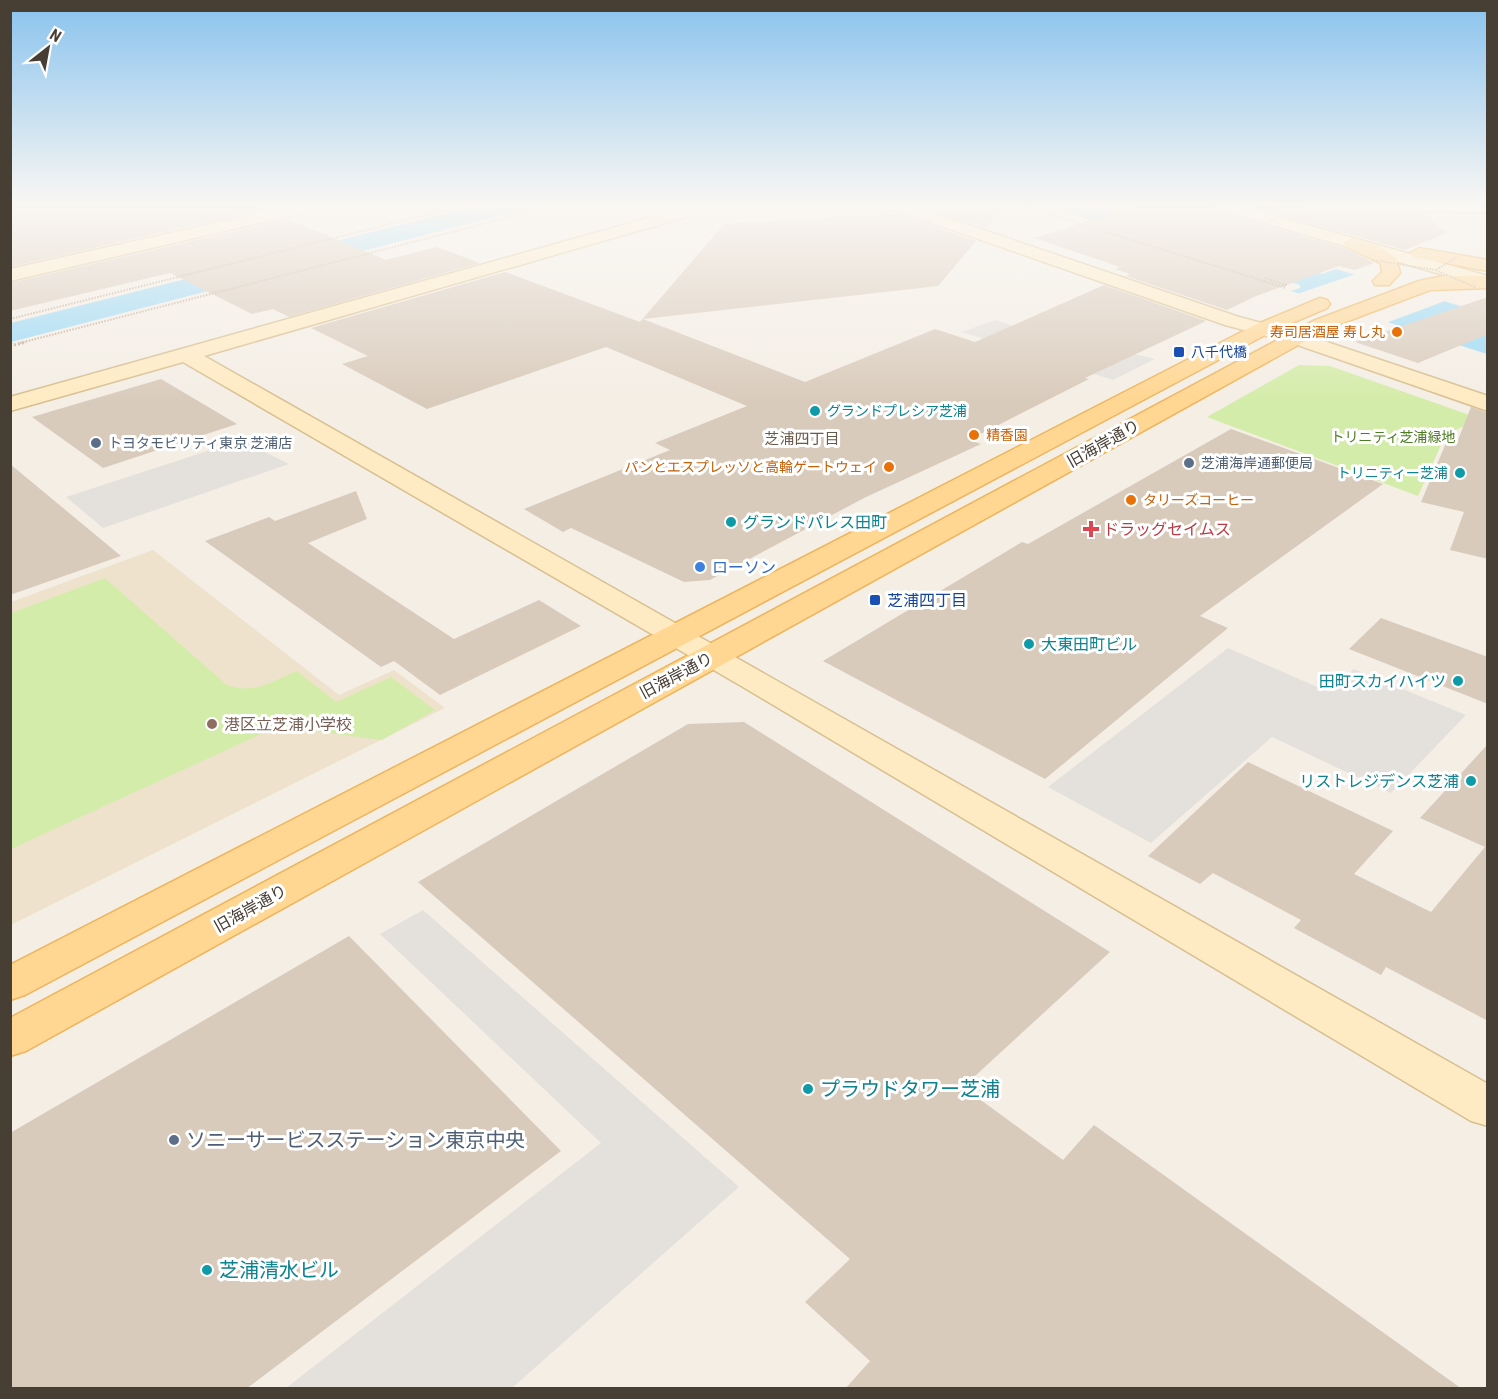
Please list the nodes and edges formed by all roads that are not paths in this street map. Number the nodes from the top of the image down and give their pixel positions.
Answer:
1 (26, 271) edge
2 (477, 271) edge
3 (1088, 271) edge
4 (1391, 271) edge
5 (1418, 271) edge
6 (1446, 271) edge
7 (1459, 271) edge
8 (10, 275) edge
9 (1382, 281) junction
10 (1483, 283) edge
11 (1411, 290) junction
12 (1339, 302) junction
13 (1262, 329) junction
14 (1296, 338) junction
15 (185, 354) junction
16 (10, 404) edge
17 (1488, 404) edge
18 (676, 636) junction
19 (712, 656) junction
20 (10, 984) edge
21 (10, 1039) edge
22 (1488, 1107) edge

1 - 8 street
2 - 15 street
3 - 13 street
4 - 9 main road
5 - 9 main road
6 - 11 street
7 - 10 street
9 - 12 main road
10 - 11 main road
11 - 12 main road
12 - 13 main road, 旧海岸通り
12 - 14 main road, 旧海岸通り
13 - 14 street
13 - 18 main road, 旧海岸通り
14 - 17 street
14 - 19 main road, 旧海岸通り
15 - 16 street
15 - 18 street
18 - 19 street
18 - 20 main road, 旧海岸通り
19 - 21 main road, 旧海岸通り
19 - 22 street

